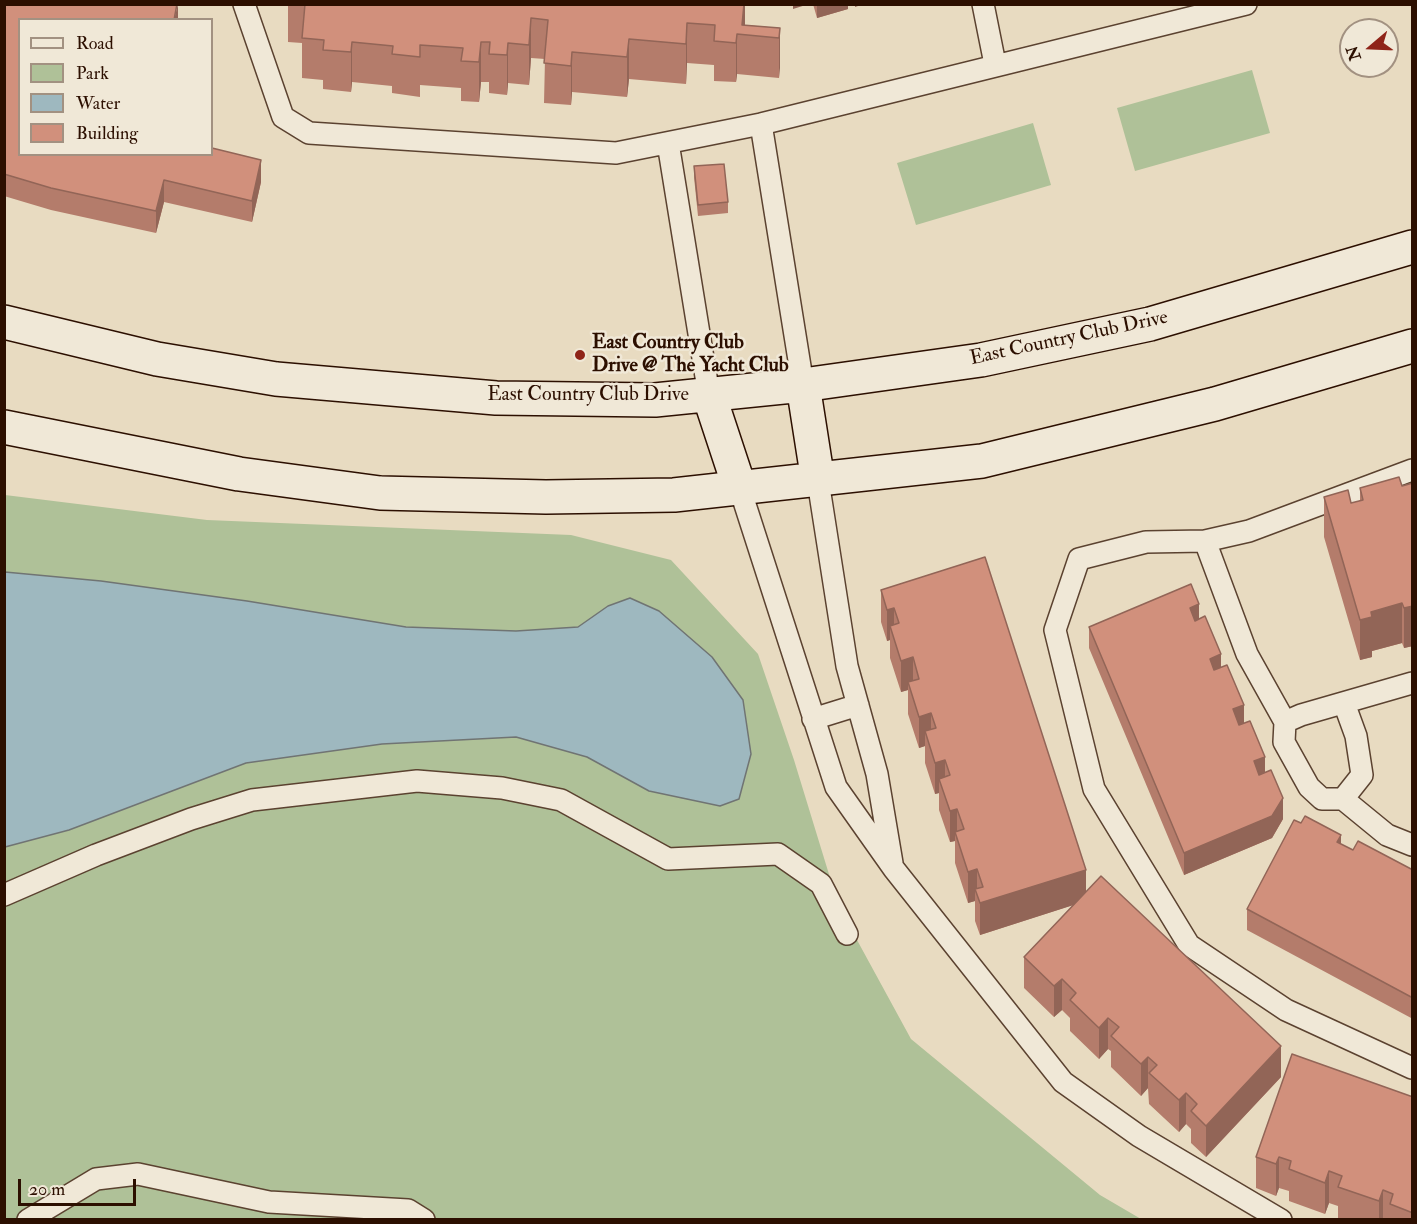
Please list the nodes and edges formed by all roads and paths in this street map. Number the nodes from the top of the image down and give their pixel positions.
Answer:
1 (244, 4) edge
2 (983, 4) edge
3 (1246, 4) edge
4 (995, 64) junction
5 (761, 124) junction
6 (668, 143) junction
7 (1413, 248) edge
8 (4, 322) edge
9 (1411, 345) edge
10 (803, 385) junction
11 (709, 395) junction
12 (4, 427) edge
13 (1413, 470) edge
14 (818, 481) junction
15 (740, 489) junction
16 (1205, 541) junction
17 (1413, 683) edge
18 (1344, 703) junction
19 (858, 705) junction
20 (813, 719) junction
21 (1285, 722) junction
22 (1343, 799) junction
23 (1413, 845) edge
24 (894, 869) junction
25 (4, 895) edge
26 (847, 934) dead end
27 (1413, 1068) edge
28 (28, 1220) edge
29 (424, 1220) edge
30 (1281, 1220) edge

1 - 6 lane
2 - 4 lane
3 - 4 lane
4 - 5 lane
5 - 6 lane
5 - 10 lane
6 - 11 lane
7 - 10 street, East Country Club Drive
8 - 11 street, East Country Club Drive
9 - 14 street
10 - 11 street, East Country Club Drive
10 - 14 street
11 - 15 street
12 - 15 street
13 - 16 lane
14 - 15 street
14 - 19 lane
15 - 20 lane
16 - 21 lane
16 - 27 lane
17 - 18 lane
18 - 21 lane
18 - 22 lane
19 - 20 lane
19 - 24 lane
20 - 24 lane
21 - 22 lane
22 - 23 lane
24 - 30 lane
25 - 26 lane
28 - 29 lane

